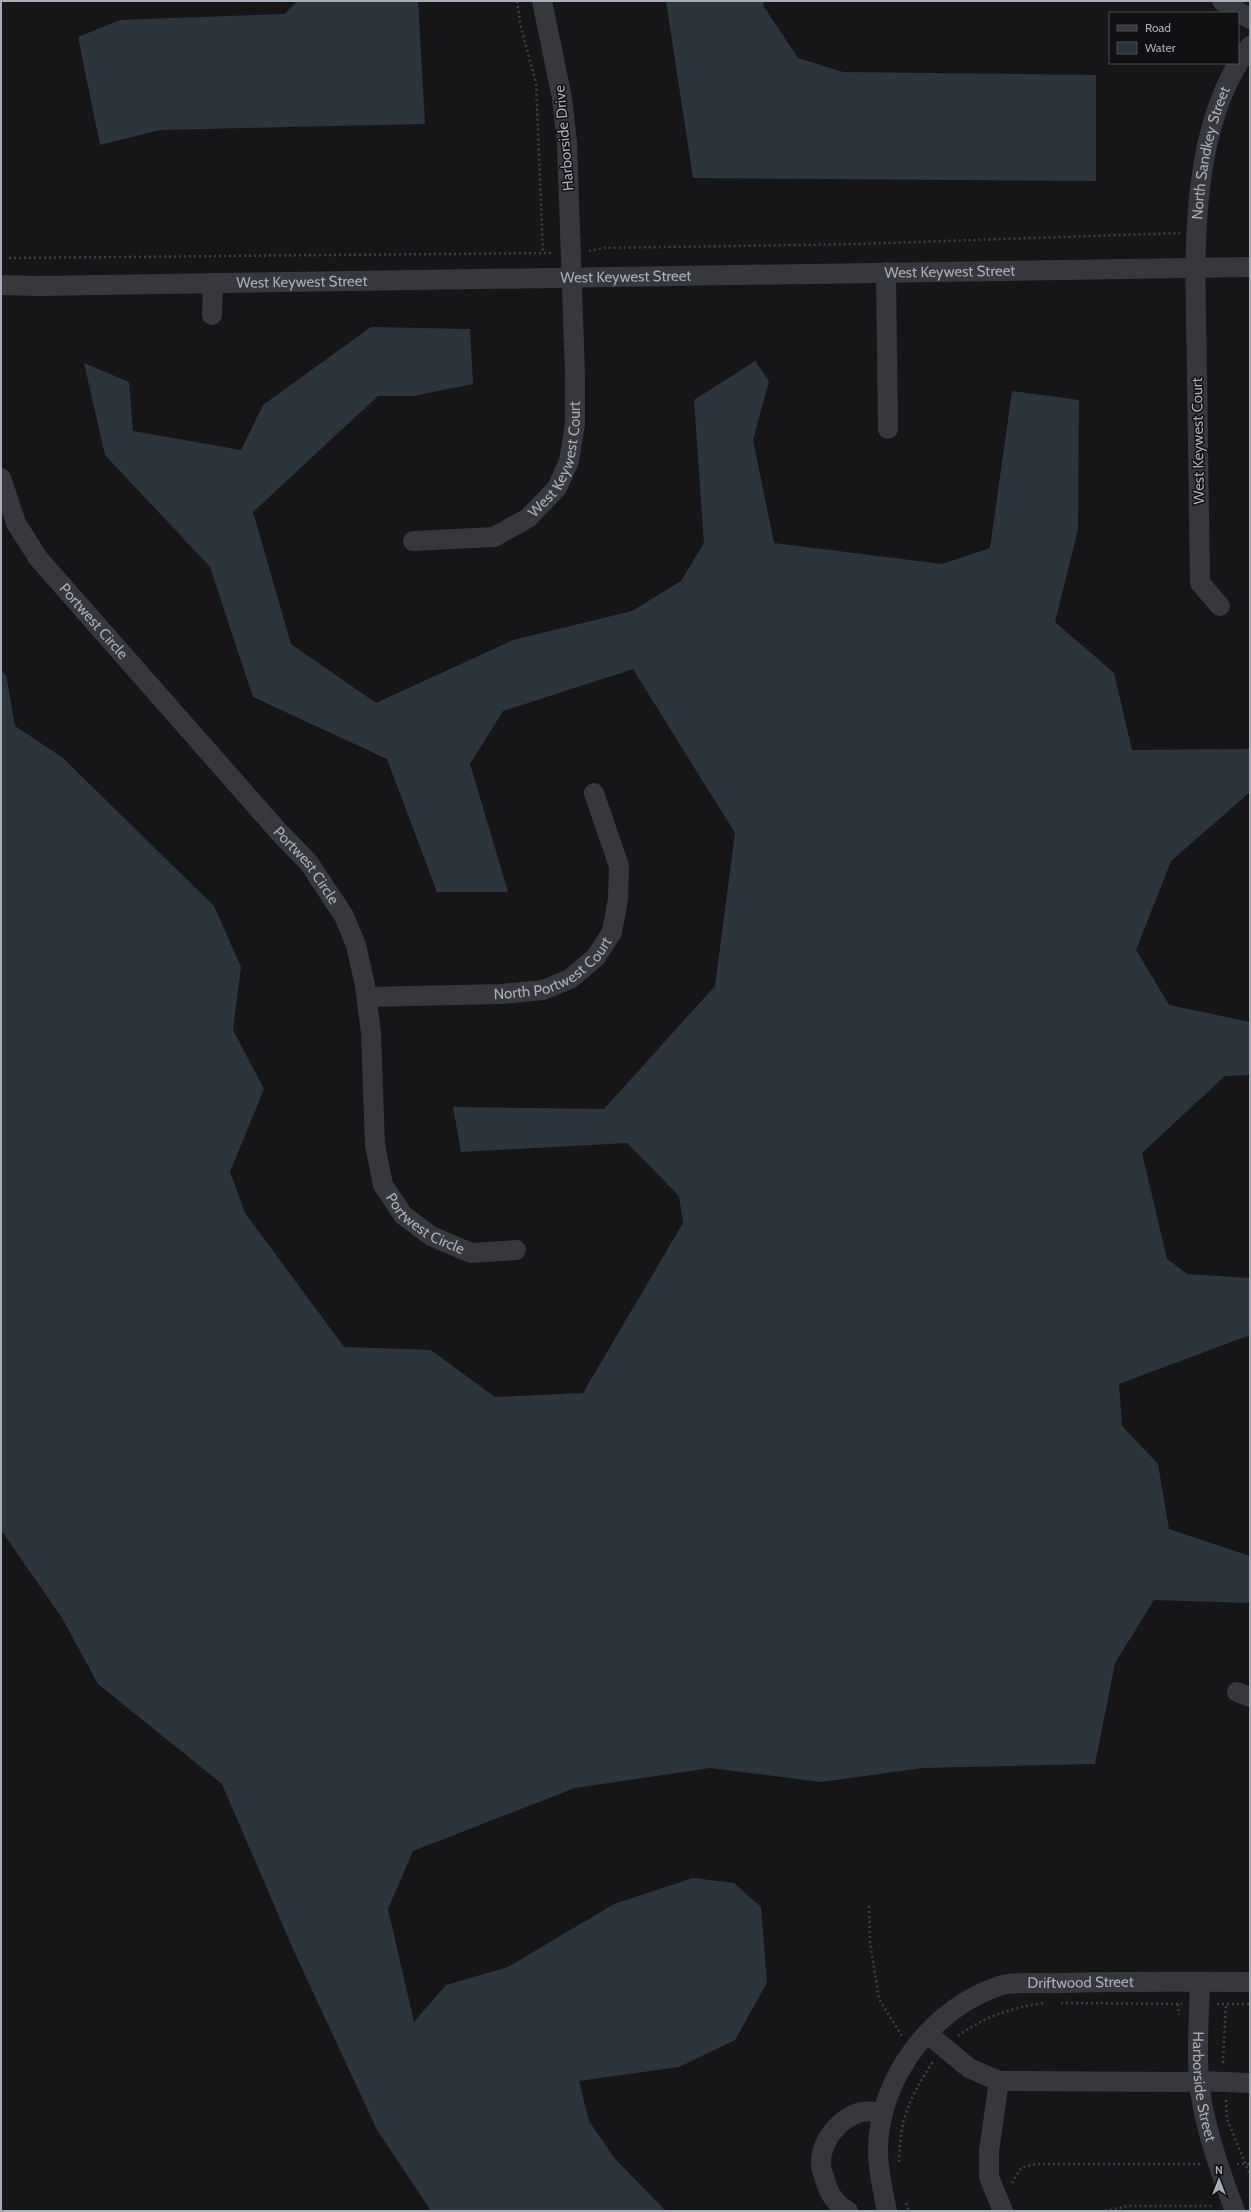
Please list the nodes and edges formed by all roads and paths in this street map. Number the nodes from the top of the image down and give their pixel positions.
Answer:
1 (517, 1) edge
2 (542, 1) edge
3 (1222, 1) edge
4 (1250, 19) edge
5 (1250, 46) edge
6 (1239, 63) edge
7 (1238, 64) edge
8 (1197, 232) junction
9 (570, 252) junction
10 (543, 253) junction
11 (9, 258) dead end
12 (1196, 267) junction
13 (1250, 267) edge
14 (886, 272) junction
15 (571, 277) junction
16 (213, 283) junction
17 (1, 285) edge
18 (212, 316) dead end
19 (888, 429) dead end
20 (1, 478) edge
21 (413, 541) dead end
22 (1220, 606) dead end
23 (594, 793) dead end
24 (367, 997) junction
25 (516, 1250) dead end
26 (869, 1906) dead end
27 (1200, 1982) junction
28 (1250, 1982) edge
29 (1051, 2003) dead end
30 (1058, 2003) dead end
31 (1250, 2004) edge
32 (1199, 2006) junction
33 (928, 2034) junction
34 (905, 2039) dead end
35 (945, 2049) junction
36 (999, 2081) junction
37 (1200, 2081) junction
38 (1250, 2083) edge
39 (883, 2113) junction
40 (898, 2164) dead end
41 (1219, 2164) junction
42 (1250, 2164) edge
43 (1010, 2189) dead end
44 (903, 2197) dead end
45 (1234, 2209) edge
46 (848, 2211) edge
47 (887, 2211) edge
48 (909, 2211) edge
49 (1003, 2211) edge
50 (1105, 2211) edge

1 - 10 path
2 - 9 street, Harborside Drive
3 - 4 street
5 - 6 street, North Sandkey Street
7 - 8 street, North Sandkey Street
8 - 9 path
8 - 12 street, North Sandkey Street
9 - 10 path
9 - 15 street, Harborside Drive
10 - 11 path
12 - 13 street, West Keywest Street
12 - 14 street, West Keywest Street
12 - 22 street, West Keywest Court
14 - 15 street, West Keywest Street
14 - 19 street
15 - 16 street, West Keywest Street
15 - 21 street, West Keywest Court
16 - 17 street, West Keywest Street
16 - 18 street
20 - 24 street, Portwest Circle
23 - 24 street, North Portwest Court
24 - 25 street, Portwest Circle
26 - 34 path
27 - 28 street, Driftwood Street
27 - 32 street, Harborside Street
27 - 33 street, Driftwood Street
29 - 35 path
30 - 32 path
31 - 32 path
32 - 37 street, Harborside Street
33 - 35 street
33 - 39 street, Driftwood Street
35 - 36 street
35 - 40 path
36 - 37 street
36 - 49 street
37 - 38 street
37 - 41 street, Harborside Street
39 - 46 street
39 - 47 street, Driftwood Street
41 - 42 path
41 - 43 path
41 - 45 street, Harborside Street
44 - 48 path
45 - 50 path

